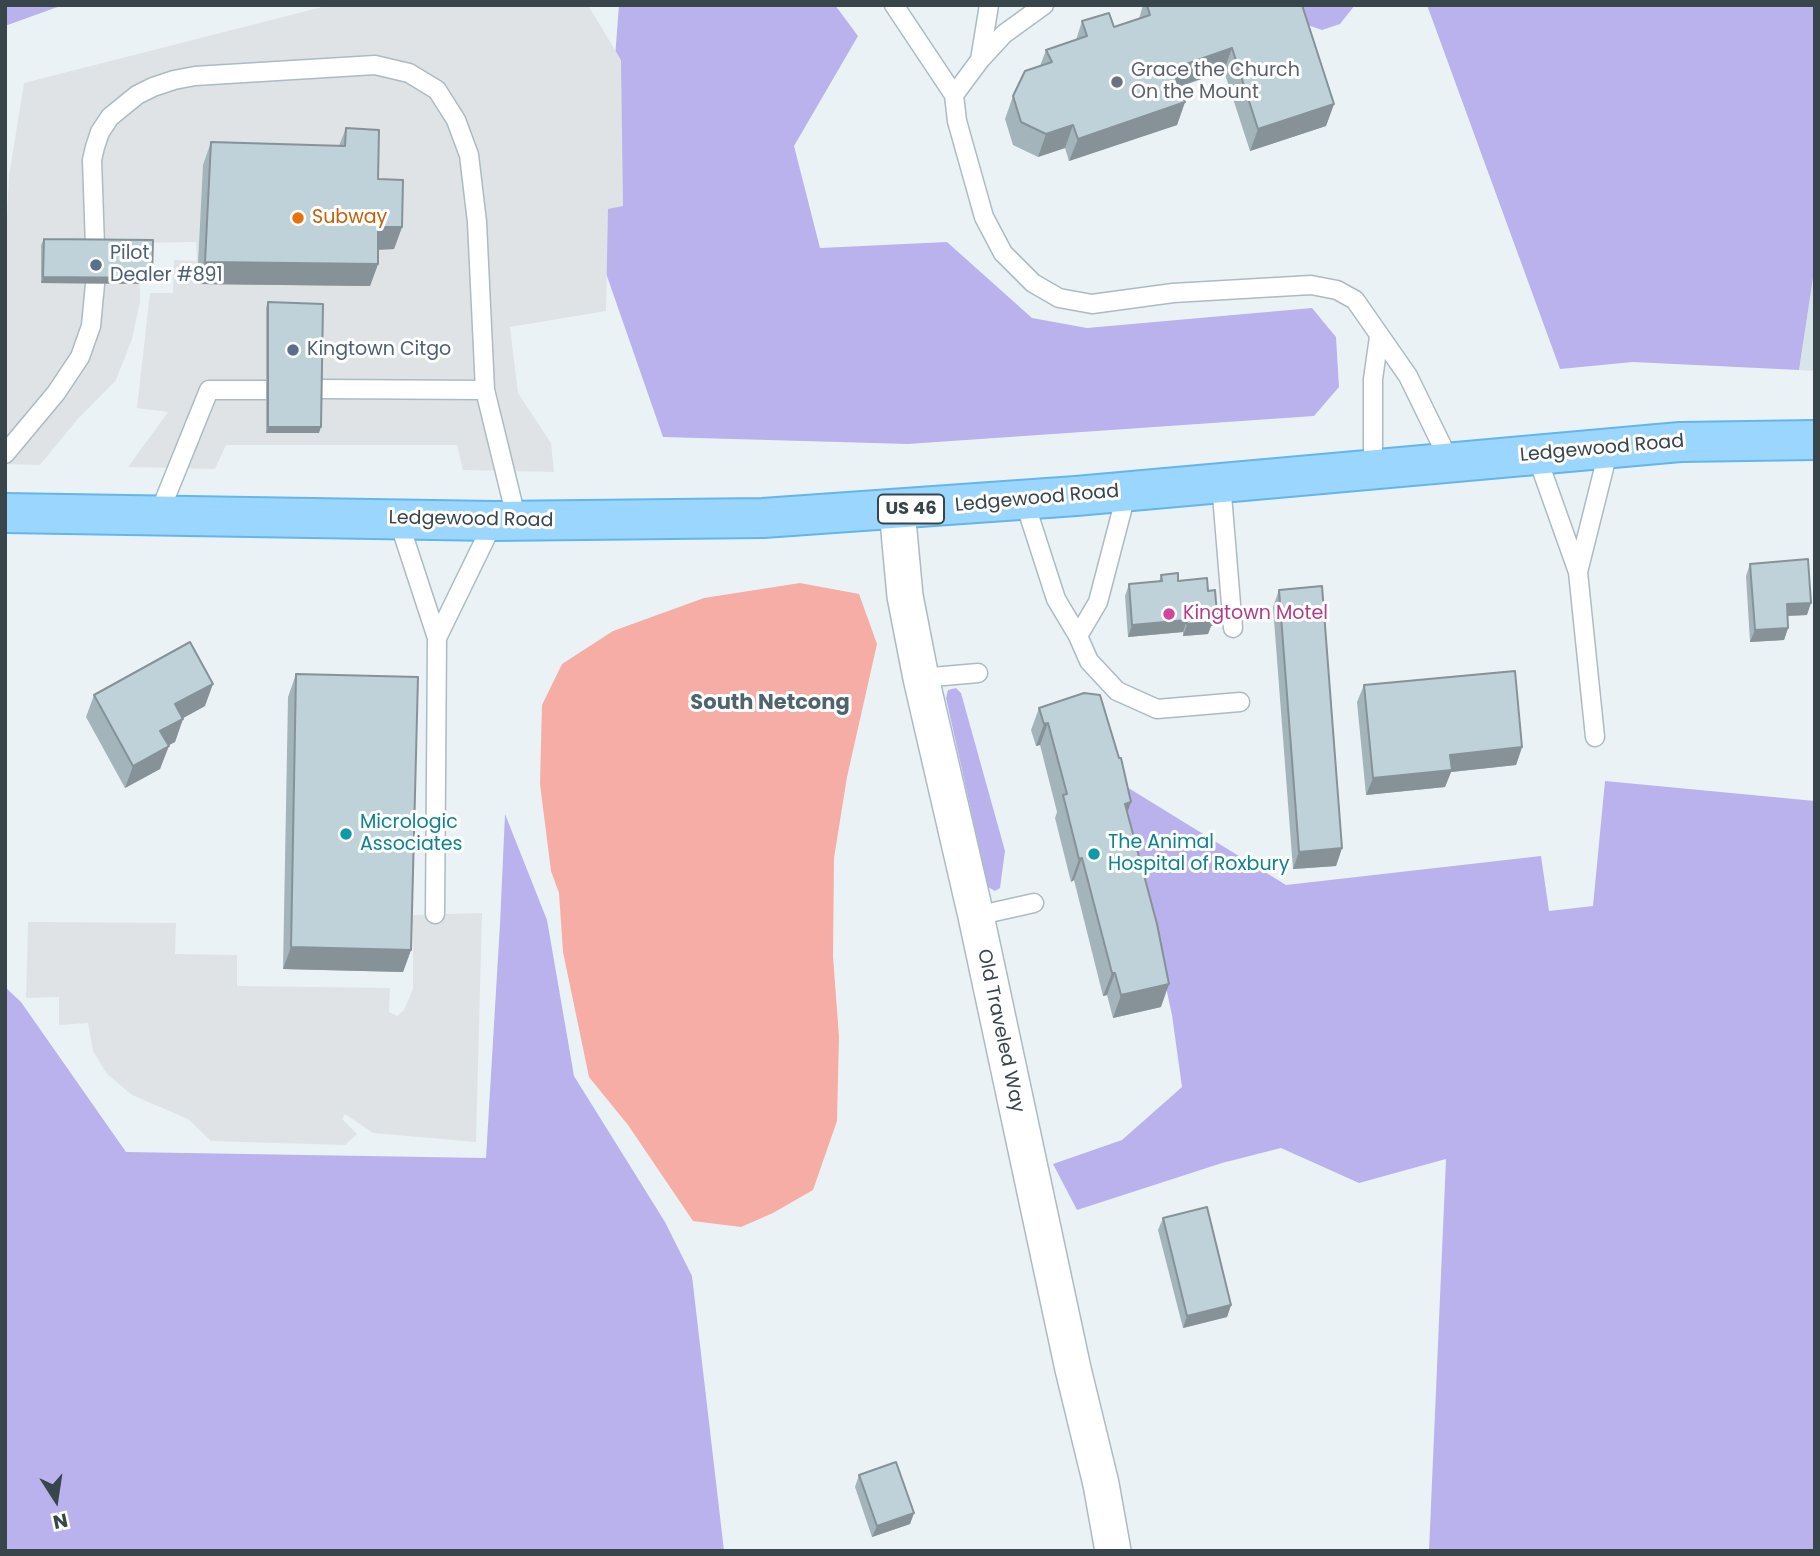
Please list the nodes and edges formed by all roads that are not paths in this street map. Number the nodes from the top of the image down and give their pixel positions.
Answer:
1 (894, 5) edge
2 (989, 5) edge
3 (1044, 5) edge
4 (980, 60) junction
5 (954, 95) junction
6 (95, 246) edge
7 (95, 284) edge
8 (1379, 337) junction
9 (267, 390) edge
10 (320, 390) edge
11 (485, 390) junction
12 (1815, 440) edge
13 (1609, 448) junction
14 (5, 454) edge
15 (1536, 454) junction
16 (1450, 462) junction
17 (1373, 469) junction
18 (1221, 483) junction
19 (1127, 491) junction
20 (1024, 500) junction
21 (897, 510) junction
22 (5, 513) edge
23 (158, 516) junction
24 (398, 519) junction
25 (506, 521) junction
26 (1578, 572) junction
27 (1233, 628) dead end
28 (1078, 635) junction
29 (437, 638) junction
30 (978, 673) dead end
31 (921, 678) junction
32 (1240, 702) dead end
33 (1595, 737) dead end
34 (1034, 903) dead end
35 (435, 914) dead end
36 (976, 916) junction
37 (1113, 1551) edge

1 - 5 lane
2 - 4 lane
3 - 4 lane
4 - 5 lane
5 - 8 lane
6 - 11 lane
7 - 14 lane
8 - 16 lane
8 - 17 lane
9 - 23 lane
10 - 11 lane
11 - 25 lane
12 - 13 main road, Ledgewood Road / US 46
13 - 15 main road, Ledgewood Road / US 46
13 - 26 lane
15 - 16 main road, Ledgewood Road / US 46
15 - 26 lane
16 - 17 main road, Ledgewood Road / US 46
17 - 18 main road, Ledgewood Road / US 46
18 - 19 main road, Ledgewood Road / US 46
18 - 27 lane
19 - 20 main road, Ledgewood Road / US 46
19 - 28 lane
20 - 21 main road, Ledgewood Road / US 46
20 - 28 lane
21 - 25 main road, Ledgewood Road / US 46
21 - 31 street, Old Traveled Way
22 - 23 main road, Ledgewood Road / US 46
23 - 24 main road, Ledgewood Road / US 46
24 - 25 main road, Ledgewood Road / US 46
24 - 29 lane
25 - 29 lane
26 - 33 lane
28 - 32 lane
29 - 35 lane
30 - 31 lane
31 - 36 street, Old Traveled Way
34 - 36 lane
36 - 37 street, Old Traveled Way

